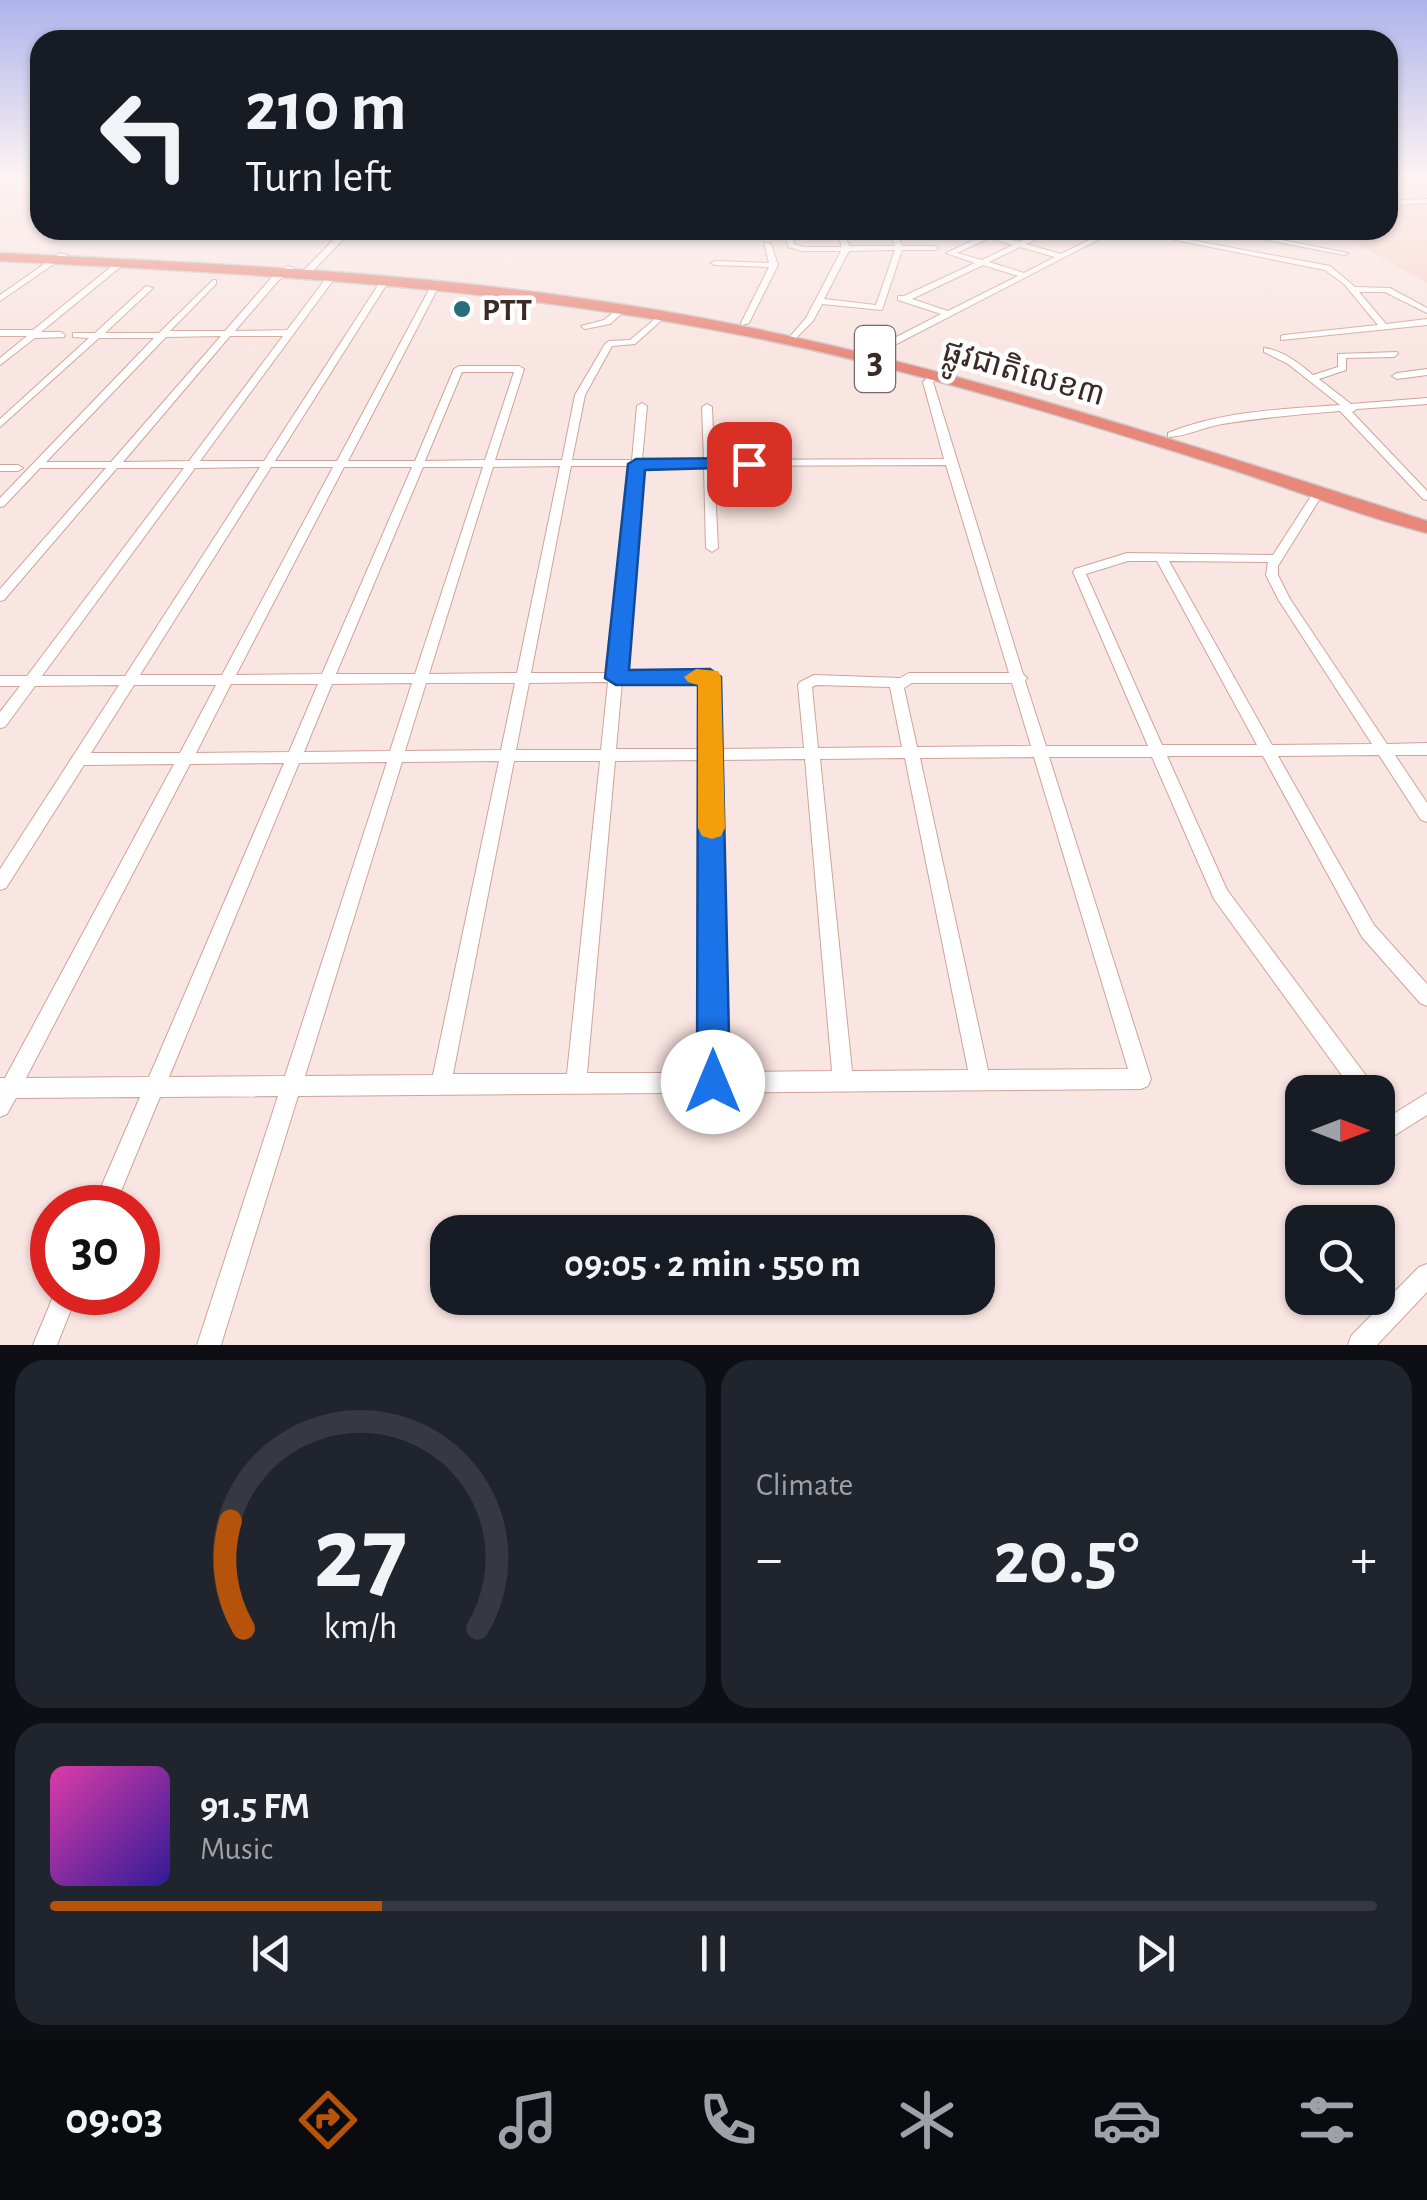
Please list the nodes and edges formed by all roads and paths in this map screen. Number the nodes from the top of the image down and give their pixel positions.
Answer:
1 (336, 240) edge
2 (791, 240) edge
3 (843, 240) edge
4 (896, 240) edge
5 (975, 240) edge
6 (1003, 240) edge
7 (1027, 240) edge
8 (1095, 240) edge
9 (1191, 240) edge
10 (1237, 240) edge
11 (1282, 240) edge
12 (767, 244) dead end
13 (1018, 244) junction
14 (846, 248) junction
15 (899, 248) junction
16 (935, 248) dead end
17 (1229, 250) junction
18 (1344, 253) dead end
19 (0, 255) edge
20 (1062, 257) junction
21 (60, 258) junction
22 (982, 262) junction
23 (116, 263) junction
24 (716, 263) dead end
25 (774, 265) junction
26 (297, 271) junction
27 (332, 276) junction
28 (1024, 276) junction
29 (386, 279) junction
30 (214, 282) dead end
31 (436, 284) junction
32 (149, 288) dead end
33 (1354, 289) junction
34 (0, 299) edge
35 (818, 301) junction
36 (624, 308) junction
37 (1427, 311) edge
38 (662, 314) junction
39 (948, 314) junction
40 (1427, 322) edge
41 (745, 323) junction
42 (586, 326) dead end
43 (1384, 326) junction
44 (228, 333) junction
45 (289, 333) junction
46 (0, 334) edge
47 (61, 334) dead end
48 (29, 335) junction
49 (76, 335) dead end
50 (163, 335) junction
51 (96, 336) junction
52 (794, 337) junction
53 (1284, 338) dead end
54 (1267, 350) dead end
55 (876, 351) junction
56 (0, 353) edge
57 (1394, 354) dead end
58 (0, 362) edge
59 (1427, 372) edge
60 (935, 375) junction
61 (1397, 376) dead end
62 (1312, 378) junction
63 (1427, 401) edge
64 (642, 406) dead end
65 (706, 407) dead end
66 (1348, 409) junction
67 (0, 424) edge
68 (1172, 434) junction
69 (951, 462) junction
70 (342, 464) junction
71 (636, 464) junction
72 (709, 464) junction
73 (38, 465) junction
74 (114, 465) junction
75 (192, 465) junction
76 (266, 465) junction
77 (418, 465) junction
78 (490, 465) junction
79 (564, 465) junction
80 (0, 468) edge
81 (18, 468) dead end
82 (1319, 492) junction
83 (1426, 494) edge
84 (0, 504) edge
85 (1427, 516) edge
86 (1427, 527) edge
87 (712, 548) dead end
88 (1161, 558) junction
89 (1276, 558) junction
90 (0, 597) edge
91 (522, 678) junction
92 (616, 678) junction
93 (1020, 678) junction
94 (423, 679) junction
95 (32, 680) junction
96 (224, 680) junction
97 (328, 680) junction
98 (0, 681) edge
99 (129, 681) junction
100 (898, 682) junction
101 (0, 723) edge
102 (1384, 750) junction
103 (1427, 750) edge
104 (1157, 751) junction
105 (1266, 751) junction
106 (1044, 752) junction
107 (911, 753) junction
108 (711, 754) junction
109 (814, 754) junction
110 (610, 755) junction
111 (507, 756) junction
112 (398, 757) junction
113 (184, 758) junction
114 (294, 758) junction
115 (79, 759) junction
116 (1427, 816) edge
117 (0, 883) edge
118 (1427, 997) edge
119 (1353, 1075) edge
120 (980, 1080) junction
121 (843, 1081) junction
122 (713, 1082) junction
123 (576, 1084) junction
124 (441, 1085) junction
125 (292, 1086) junction
126 (154, 1087) junction
127 (3, 1094) edge
128 (1427, 1102) edge
129 (1395, 1125) edge
130 (113, 1185) edge
131 (1427, 1275) edge
132 (57, 1315) edge
133 (44, 1345) edge
134 (209, 1345) edge
135 (1360, 1345) edge

1 - 26 street
2 - 14 street
3 - 14 street
4 - 15 street
5 - 22 street
6 - 13 street
7 - 13 street
8 - 20 street
9 - 17 street
10 - 17 street
11 - 18 street
12 - 25 street
13 - 20 street
13 - 22 street
14 - 15 street
14 - 35 street
15 - 16 street
15 - 35 street
17 - 33 street
19 - 21 highway, ផ្លូវជាតិលេខ៣ / 3
20 - 28 street
21 - 23 highway, ផ្លូវជាតិលេខ៣ / 3
21 - 26 highway, ផ្លូវជាតិលេខ៣ / 3
21 - 34 street
22 - 28 street
22 - 39 street
23 - 26 highway, ផ្លូវជាតិលេខ៣ / 3
23 - 48 street
24 - 25 street
25 - 41 street
26 - 27 highway, ផ្លូវជាតិលេខ៣ / 3
26 - 41 highway, ផ្លូវជាតិលេខ៣ / 3
26 - 44 street
27 - 29 highway, ផ្លូវជាតិលេខ៣ / 3
27 - 45 street
28 - 39 street
29 - 31 highway, ផ្លូវជាតិលេខ៣ / 3
29 - 76 street
30 - 50 street
31 - 36 highway, ផ្លូវជាតិលេខ៣ / 3
31 - 70 street
32 - 51 street
33 - 37 street
33 - 43 street
35 - 52 street
36 - 38 highway, ផ្លូវជាតិលេខ៣ / 3
36 - 42 street
38 - 52 highway, ផ្លូវជាតិលេខ៣ / 3
38 - 79 street
39 - 55 street
40 - 43 street
41 - 52 highway, ផ្លូវជាតិលេខ៣ / 3
43 - 53 street
44 - 45 street
44 - 50 street
44 - 74 street
45 - 75 street
46 - 48 street
47 - 48 street
48 - 56 street
48 - 58 street
49 - 51 street
50 - 51 street
50 - 73 street
51 - 67 street
52 - 55 highway, ផ្លូវជាតិលេខ៣ / 3
52 - 60 highway, ផ្លូវជាតិលេខ៣ / 3
54 - 62 street
55 - 68 highway, ផ្លូវជាតិលេខ៣ / 3
57 - 62 street
59 - 61 street
60 - 69 street
60 - 82 highway, ផ្លូវជាតិលេខ៣ / 3
62 - 66 street
63 - 66 street
64 - 71 street
65 - 72 street
66 - 68 street
66 - 83 street
68 - 85 highway, ផ្លូវជាតិលេខ៣ / 3
69 - 72 street
69 - 93 street
70 - 76 street
70 - 77 street
70 - 96 street
71 - 72 street
71 - 79 street
71 - 92 street
72 - 87 street
73 - 74 street
73 - 84 street
74 - 75 street
74 - 90 street
75 - 76 street
75 - 95 street
76 - 99 street
77 - 78 street
77 - 78 street
77 - 97 street
78 - 79 street
78 - 94 street
79 - 91 street
80 - 81 street
82 - 86 highway, ផ្លូវជាតិលេខ៣ / 3
82 - 89 street
88 - 89 street
88 - 104 street
88 - 105 street
89 - 102 street
91 - 92 street
91 - 94 street
91 - 111 street
92 - 108 street
92 - 110 street
93 - 100 street
93 - 106 street
94 - 97 street
94 - 112 street
95 - 98 street
95 - 99 street
95 - 101 street
96 - 97 street
96 - 99 street
96 - 113 street
97 - 114 street
99 - 115 street
100 - 107 street
100 - 109 street
102 - 103 street
102 - 105 street
102 - 116 street
104 - 105 street
104 - 106 street
104 - 119 street
105 - 118 street
106 - 107 street
106 - 120 street
107 - 109 street
107 - 120 street
108 - 109 street
108 - 110 street
108 - 122 street
109 - 121 street
110 - 111 street
110 - 123 street
111 - 112 street
111 - 124 street
112 - 114 street
112 - 125 street
113 - 114 street
113 - 115 street
113 - 127 street
114 - 126 street
115 - 117 street
120 - 121 street
121 - 122 street
122 - 123 street
123 - 124 street
124 - 125 street
125 - 126 street
125 - 134 street
126 - 127 street
126 - 130 street
128 - 129 street
131 - 135 street
132 - 133 street

